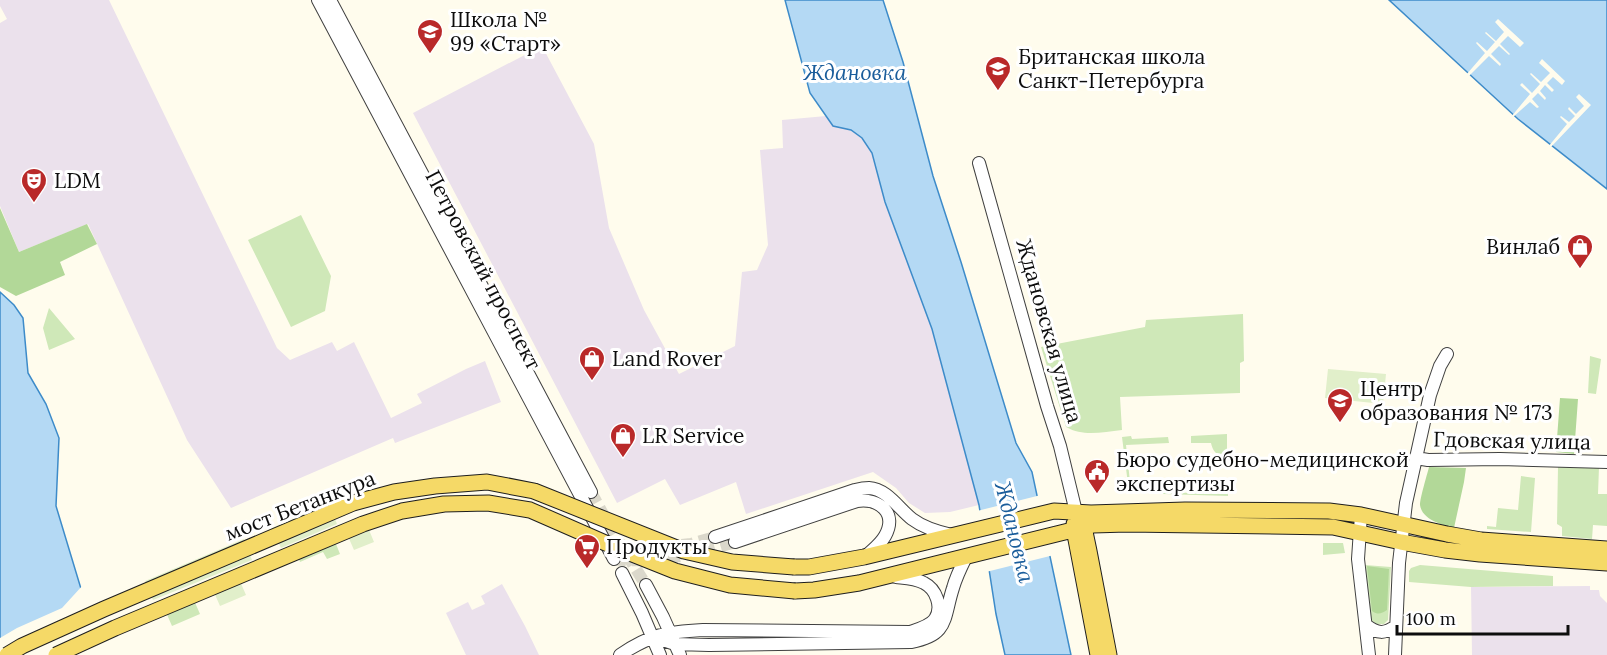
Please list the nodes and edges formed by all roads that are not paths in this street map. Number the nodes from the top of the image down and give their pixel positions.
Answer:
1 (318, 0) edge
2 (330, 0) edge
3 (979, 163) dead end
4 (1447, 354) dead end
5 (1416, 458) junction
6 (1607, 462) edge
7 (591, 492) tunnel mouth
8 (1076, 512) junction
9 (1362, 515) junction
10 (1403, 524) junction
11 (1072, 530) junction
12 (1359, 532) junction
13 (957, 535) junction
14 (716, 537) tunnel mouth
15 (735, 542) tunnel mouth
16 (1401, 542) junction
17 (1607, 549) edge
18 (974, 556) junction
19 (864, 557) junction
20 (614, 559) tunnel mouth
21 (1607, 563) edge
22 (622, 573) tunnel mouth
23 (885, 576) junction
24 (646, 585) tunnel mouth
25 (1366, 625) junction
26 (1396, 626) junction
27 (670, 632) junction
28 (653, 637) junction
29 (678, 649) edge
30 (8, 655) edge
31 (56, 655) edge
32 (620, 655) edge
33 (660, 655) edge
34 (1098, 655) edge
35 (1109, 655) edge
36 (1369, 655) edge
37 (1395, 655) edge

1 - 20 street, Петровский проспект
2 - 7 street, Петровский проспект
3 - 8 street, Ждановская улица
4 - 5 street
5 - 6 street, Гдовская улица
5 - 10 street
8 - 9 main road
8 - 11 main road, Ждановская улица
8 - 13 main road, мост Бетанкура
9 - 10 main road
9 - 12 street
10 - 16 street
10 - 17 main road
11 - 12 main road, мост Бетанкура
11 - 18 main road, мост Бетанкура
11 - 34 main road, Ждановская улица
11 - 35 main road, Ждановская улица
12 - 16 main road, мост Бетанкура
12 - 25 street
13 - 14 street
13 - 19 main road, мост Бетанкура
15 - 19 street
16 - 21 main road, мост Бетанкура
16 - 26 street
18 - 23 main road, мост Бетанкура
18 - 29 street
19 - 30 main road, мост Бетанкура, bridge
22 - 28 street
23 - 27 street
23 - 31 main road, мост Бетанкура, bridge
24 - 27 street
25 - 26 street
25 - 36 street
26 - 37 street
27 - 28 street
27 - 29 street
28 - 29 street
28 - 32 street
28 - 33 street

